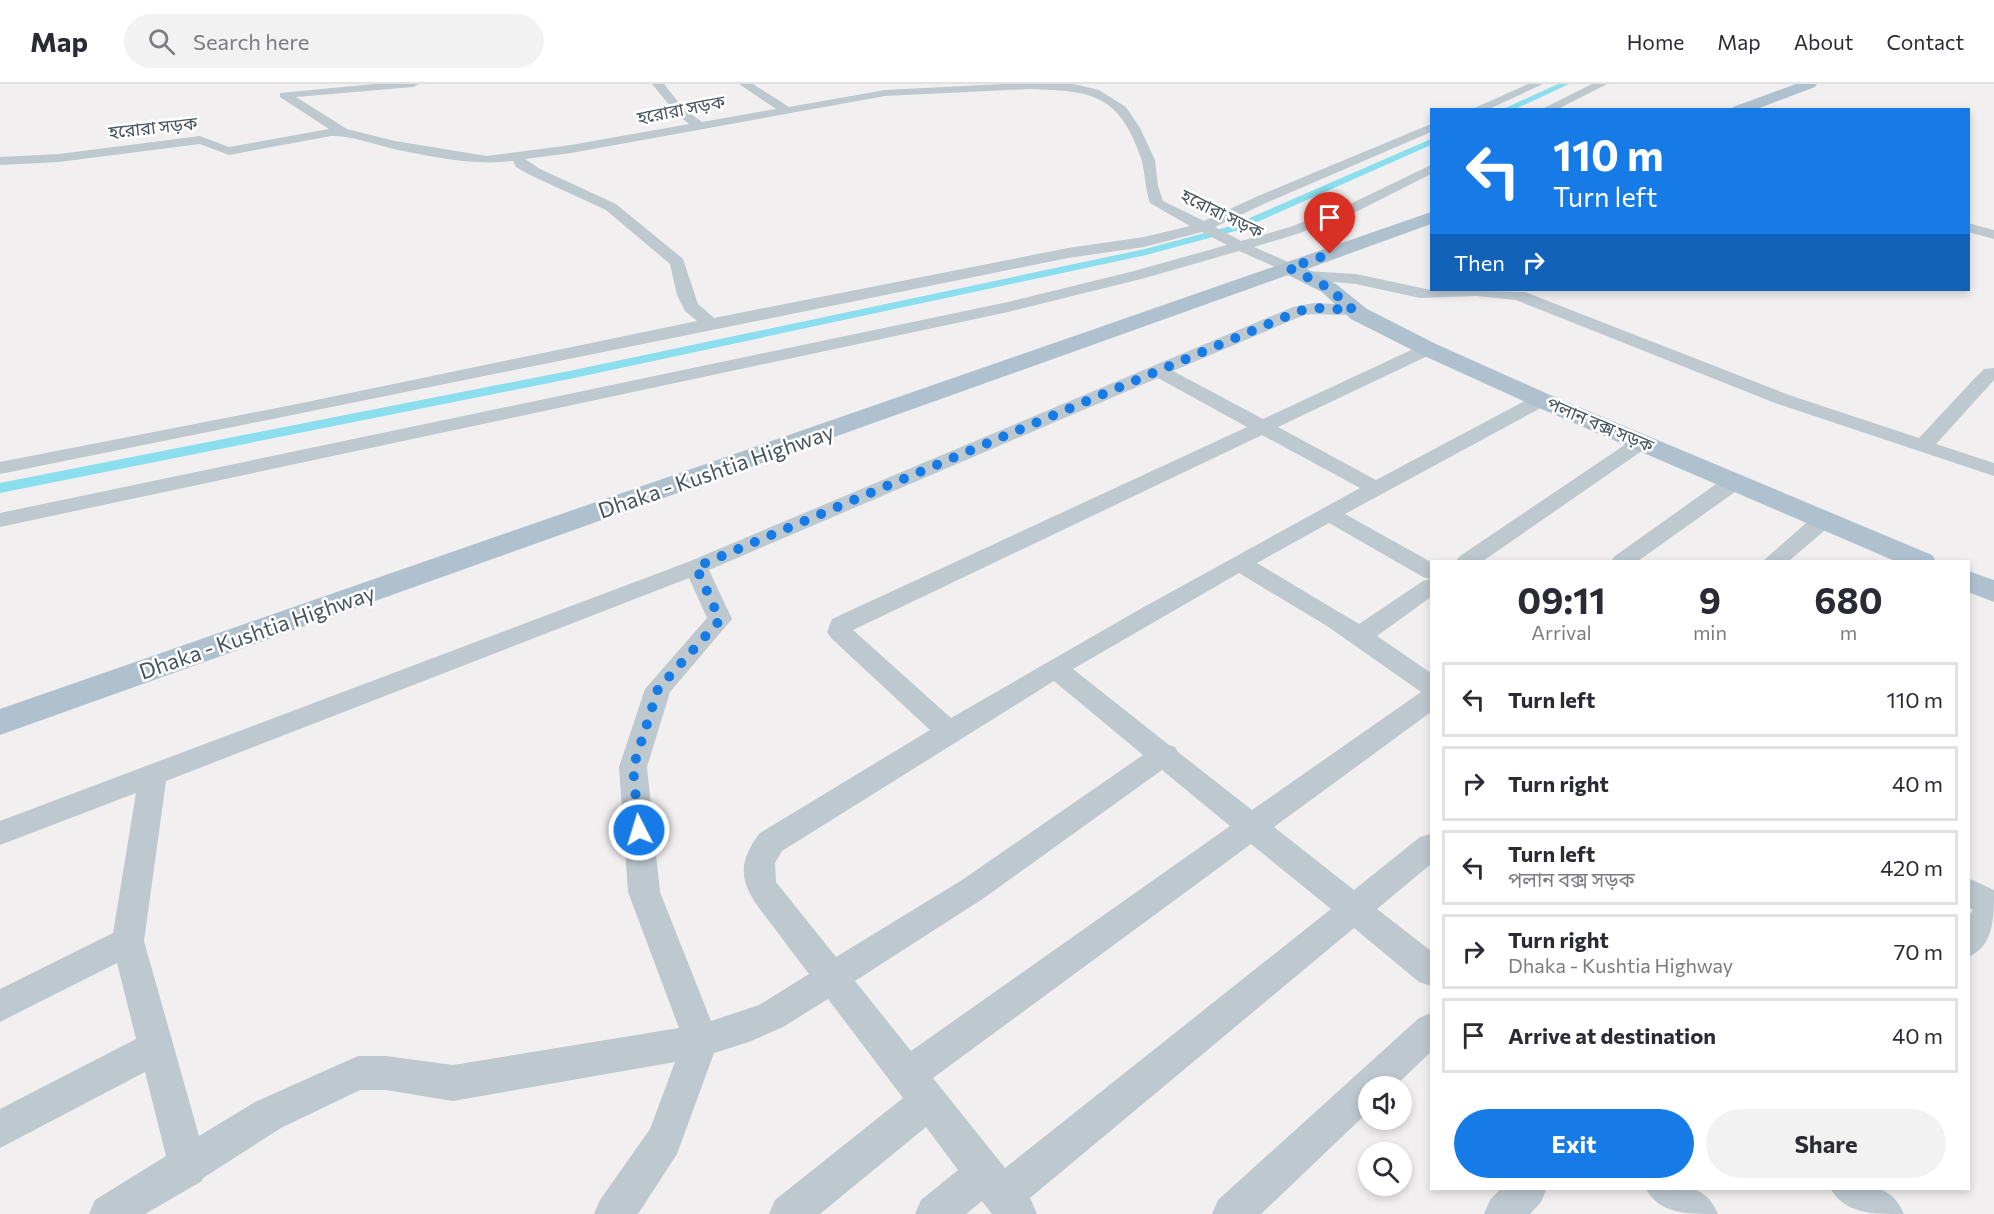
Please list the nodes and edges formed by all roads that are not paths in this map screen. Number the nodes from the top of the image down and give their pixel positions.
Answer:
1 (413, 84) edge
2 (658, 84) edge
3 (745, 84) edge
4 (1537, 84) edge
5 (1601, 84) edge
6 (1809, 84) edge
7 (1069, 85) edge
8 (1481, 108) edge
9 (1550, 108) edge
10 (1743, 108) edge
11 (786, 110) junction
12 (699, 126) junction
13 (1430, 128) edge
14 (343, 132) junction
15 (518, 157) junction
16 (0, 161) edge
17 (1430, 170) edge
18 (1430, 218) edge
19 (1205, 228) junction
20 (1970, 228) edge
21 (1994, 235) edge
22 (1237, 244) junction
23 (1298, 272) junction
24 (1353, 310) junction
25 (711, 324) junction
26 (1428, 349) junction
27 (1159, 371) junction
28 (1990, 373) dead end
29 (1541, 400) junction
30 (1261, 426) junction
31 (1642, 442) junction
32 (1922, 447) junction
33 (0, 468) edge
34 (1994, 470) edge
35 (1734, 482) junction
36 (1375, 488) junction
37 (1329, 514) junction
38 (0, 520) edge
39 (1823, 520) junction
40 (1469, 560) edge
41 (1624, 560) edge
42 (1776, 560) edge
43 (1919, 560) edge
44 (1241, 564) junction
45 (696, 567) junction
46 (1430, 571) edge
47 (1970, 582) edge
48 (1430, 587) edge
49 (1994, 592) edge
50 (1360, 636) junction
51 (1057, 670) junction
52 (1430, 685) edge
53 (1430, 699) edge
54 (0, 722) edge
55 (949, 732) junction
56 (1165, 754) junction
57 (153, 774) junction
58 (1253, 826) junction
59 (0, 833) edge
60 (1430, 847) edge
61 (1970, 892) edge
62 (1994, 906) edge
63 (1354, 908) junction
64 (128, 940) junction
65 (1970, 940) edge
66 (1430, 970) edge
67 (831, 978) junction
68 (0, 1006) edge
69 (1430, 1030) edge
70 (701, 1041) junction
71 (156, 1047) junction
72 (1381, 1076) edge
73 (918, 1088) junction
74 (1358, 1097) edge
75 (0, 1129) edge
76 (188, 1167) junction
77 (1525, 1190) edge
78 (1668, 1190) edge
79 (1853, 1190) edge
80 (1002, 1194) edge
81 (127, 1209) edge
82 (614, 1214) edge
83 (789, 1214) edge
84 (935, 1214) edge
85 (1232, 1214) edge
86 (1504, 1214) edge
87 (1698, 1214) edge
88 (1884, 1214) edge

1 - 14 street
2 - 12 street
3 - 11 street
4 - 8 street
5 - 9 street
6 - 10 main road
7 - 11 street, হরোরা সড়ক
7 - 19 street, হরোরা সড়ক
11 - 12 street, হরোরা সড়ক
12 - 15 street, হরোরা সড়ক
13 - 19 street
14 - 15 street, হরোরা সড়ক
14 - 16 street, হরোরা সড়ক
15 - 25 street
17 - 22 street
18 - 23 main road, Dhaka - Kushtia Highway
19 - 22 street, হরোরা সড়ক
19 - 25 street
20 - 21 street
22 - 23 street, হরোরা সড়ক
22 - 38 street
23 - 24 main road, পলান বক্স সড়ক
23 - 32 street
23 - 54 main road, Dhaka - Kushtia Highway
24 - 26 main road, পলান বক্স সড়ক
24 - 27 street
25 - 33 street
26 - 29 main road, পলান বক্স সড়ক
26 - 30 street
27 - 30 street
27 - 45 street
28 - 32 street
29 - 31 main road, পলান বক্স সড়ক
29 - 36 street
30 - 36 street
30 - 55 street
31 - 35 main road, পলান বক্স সড়ক
31 - 40 street
32 - 34 street
35 - 39 main road, পলান বক্স সড়ক
35 - 41 street
36 - 37 street
37 - 44 street
37 - 46 street
39 - 42 street
39 - 43 main road, পলান বক্স সড়ক
44 - 50 street
44 - 51 street
45 - 57 street
45 - 70 street
47 - 49 main road
48 - 50 street
50 - 52 street
51 - 55 street
51 - 56 street
53 - 58 street
55 - 67 street
56 - 58 street
56 - 67 street
57 - 59 street
57 - 64 street
58 - 63 street
58 - 73 street
60 - 63 street
61 - 62 street
62 - 65 street
63 - 66 street
63 - 80 street
64 - 68 street
64 - 71 street
67 - 70 street
67 - 73 street
69 - 72 street
70 - 76 street
70 - 82 street
71 - 75 street
71 - 76 street
73 - 80 street
73 - 83 street
74 - 85 street
76 - 81 street
77 - 86 street
78 - 87 street
79 - 88 street
80 - 84 street

